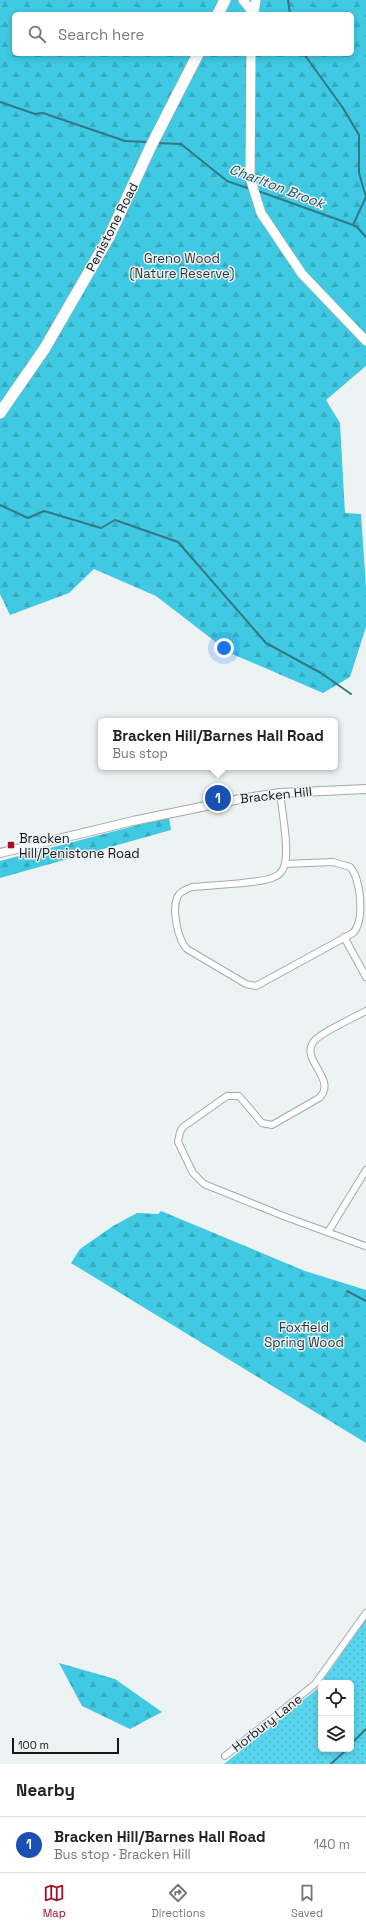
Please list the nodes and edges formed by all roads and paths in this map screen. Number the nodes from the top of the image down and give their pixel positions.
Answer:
1 (224, 0) edge
2 (243, 0) edge
3 (256, 0) edge
4 (219, 12) edge
5 (253, 12) edge
6 (254, 12) edge
7 (197, 56) edge
8 (250, 56) edge
9 (366, 341) edge
10 (0, 413) edge
11 (366, 789) edge
12 (280, 793) junction
13 (0, 853) edge
14 (285, 864) junction
15 (344, 937) junction
16 (366, 977) edge
17 (366, 1011) edge
18 (366, 1170) edge
19 (328, 1232) junction
20 (365, 1246) edge
21 (366, 1613) edge
22 (225, 1756) dead end

1 - 4 highway
2 - 5 main road
3 - 6 main road
7 - 10 highway, Penistone Road
8 - 9 main road
11 - 12 street, Bracken Hill
12 - 13 street, Bracken Hill
12 - 14 street
14 - 15 street
14 - 15 street
15 - 16 street
17 - 19 street
18 - 19 street
19 - 20 street
21 - 22 street, Horbury Lane

